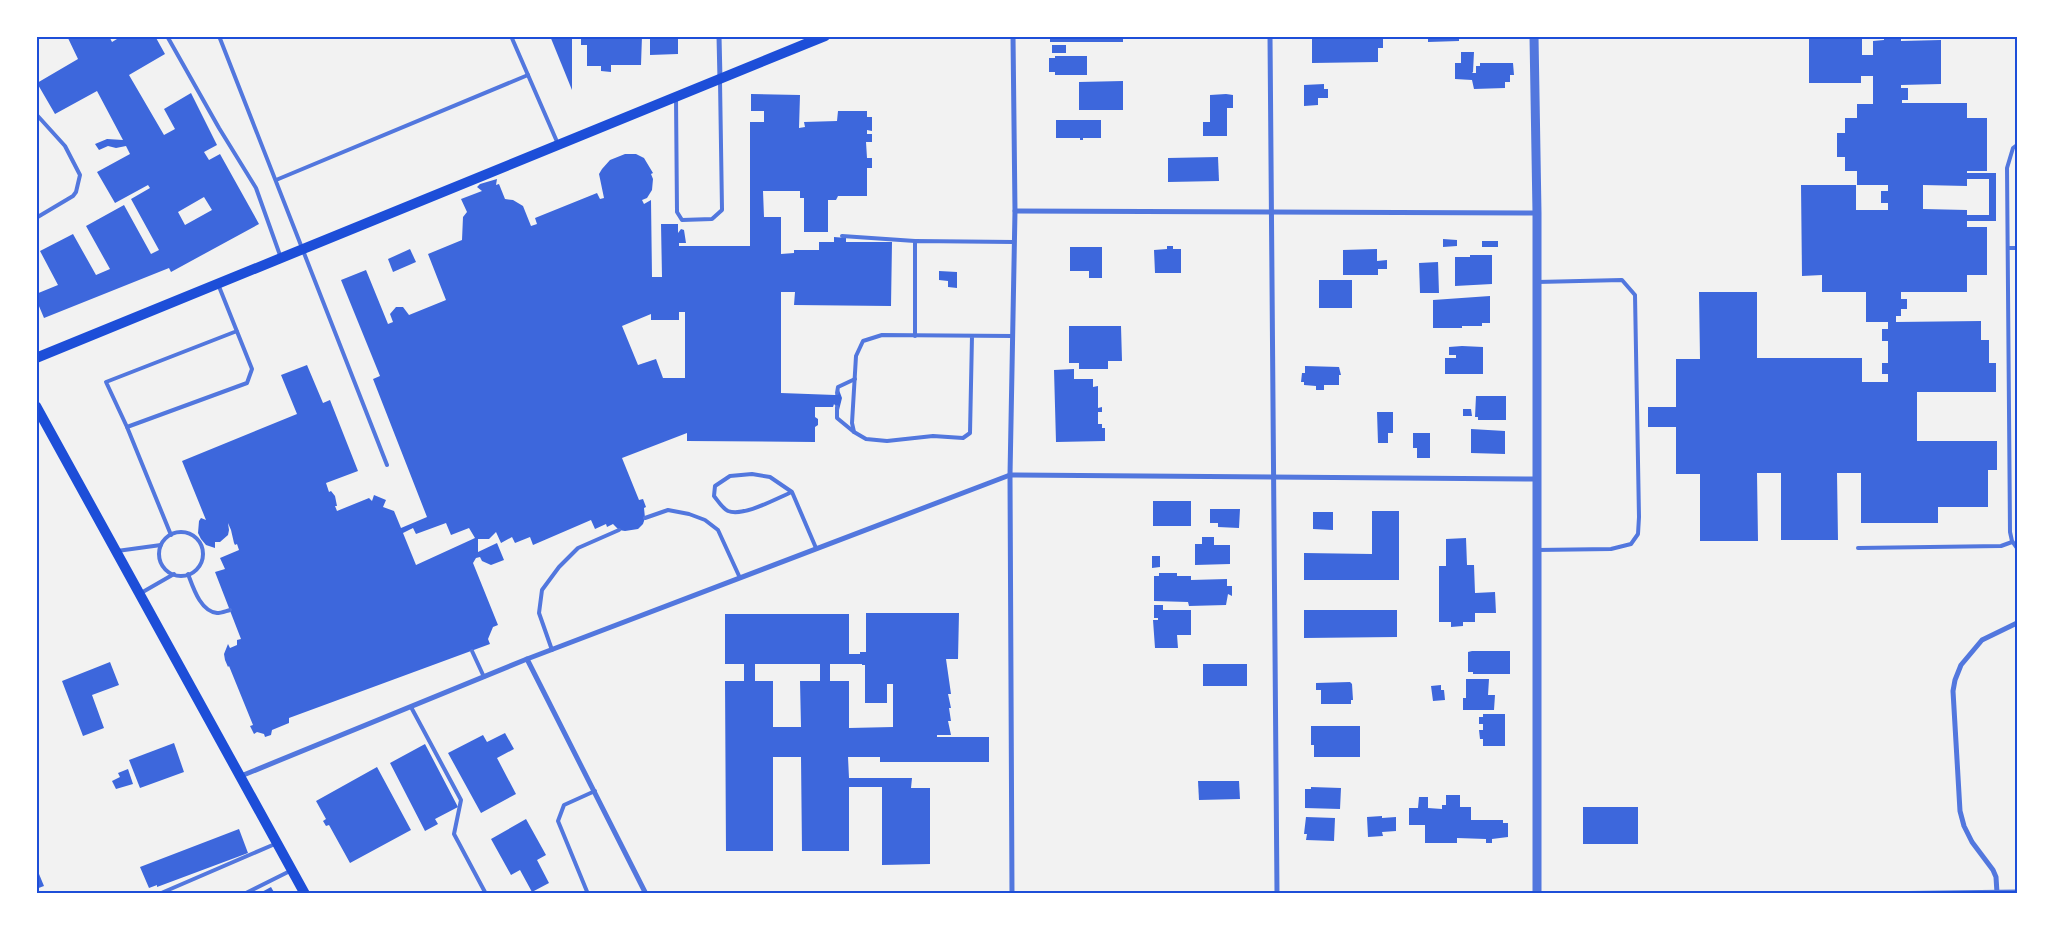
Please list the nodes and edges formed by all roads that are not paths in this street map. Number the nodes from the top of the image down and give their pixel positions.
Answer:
1 (167, 36) edge
2 (219, 36) edge
3 (511, 36) edge
4 (719, 36) edge
5 (825, 36) edge
6 (1013, 36) edge
7 (1270, 36) edge
8 (1534, 36) edge
9 (528, 75) junction
10 (720, 80) junction
11 (676, 98) junction
12 (36, 114) edge
13 (2017, 145) edge
14 (558, 146) junction
15 (276, 180) junction
16 (1015, 211) junction
17 (1272, 212) junction
18 (1537, 213) junction
19 (36, 218) edge
20 (842, 236) dead end
21 (915, 241) junction
22 (1014, 242) junction
23 (2008, 248) junction
24 (2017, 248) edge
25 (303, 250) junction
26 (281, 259) junction
27 (1537, 282) junction
28 (218, 284) junction
29 (237, 332) junction
30 (915, 336) junction
31 (972, 336) junction
32 (1012, 336) junction
33 (36, 358) edge
34 (855, 379) junction
35 (836, 393) dead end
36 (36, 406) edge
37 (836, 407) dead end
38 (127, 427) junction
39 (854, 432) junction
40 (2010, 464) junction
41 (2017, 464) edge
42 (387, 465) dead end
43 (1010, 475) junction
44 (1275, 476) junction
45 (1537, 478) junction
46 (792, 492) junction
47 (645, 518) dead end
48 (620, 530) dead end
49 (171, 535) junction
50 (2012, 542) junction
51 (161, 545) junction
52 (816, 548) junction
53 (1858, 548) dead end
54 (2017, 548) edge
55 (1537, 550) junction
56 (117, 551) junction
57 (174, 574) junction
58 (188, 574) junction
59 (740, 578) junction
60 (141, 593) junction
61 (230, 610) dead end
62 (2017, 623) edge
63 (552, 650) junction
64 (472, 651) dead end
65 (527, 659) junction
66 (484, 677) junction
67 (411, 707) junction
68 (241, 776) junction
69 (595, 791) junction
70 (277, 843) junction
71 (292, 870) junction
72 (1997, 892) junction
73 (2017, 892) edge
74 (2006, 893) edge
75 (159, 894) edge
76 (244, 894) edge
77 (305, 894) edge
78 (486, 894) edge
79 (588, 894) edge
80 (646, 894) edge
81 (1012, 894) edge
82 (1277, 894) edge
83 (1536, 894) edge
84 (1872, 894) edge

1 - 26 lane
2 - 15 lane
3 - 9 lane
4 - 10 street
5 - 10 main road
6 - 16 street
7 - 17 street
8 - 18 street
9 - 14 lane
9 - 15 lane
10 - 11 main road
10 - 11 lane
11 - 14 main road
12 - 19 lane
13 - 23 lane
14 - 25 main road
15 - 25 lane
16 - 17 street
16 - 22 street
17 - 18 street
17 - 44 street
18 - 27 street
20 - 21 lane
21 - 22 lane
21 - 30 lane
22 - 32 street
23 - 24 lane
23 - 40 lane
25 - 26 main road
25 - 42 lane
26 - 28 main road
27 - 45 street
27 - 55 lane
28 - 29 lane
28 - 33 main road
29 - 38 lane
29 - 38 lane
30 - 31 lane
30 - 34 lane
31 - 32 lane
31 - 39 lane
32 - 43 street
34 - 35 lane
34 - 39 lane
36 - 56 main road
37 - 39 lane
38 - 49 lane
40 - 41 lane
40 - 50 lane
43 - 44 street
43 - 52 street
43 - 81 street
44 - 45 street
44 - 82 street
45 - 55 street
46 - 46 lane
46 - 52 lane
47 - 59 lane
48 - 63 lane
49 - 51 lane
49 - 58 lane
50 - 53 lane
50 - 54 lane
51 - 56 lane
51 - 57 lane
52 - 59 street
55 - 83 street
56 - 60 main road
57 - 58 lane
57 - 60 lane
58 - 61 lane
59 - 63 street
60 - 68 main road
62 - 72 street
63 - 65 street
64 - 66 lane
65 - 66 street
65 - 69 street
66 - 67 street
67 - 68 street
67 - 78 lane
68 - 70 main road
69 - 79 lane
69 - 80 street
70 - 71 main road
70 - 75 lane
71 - 76 lane
71 - 77 main road
72 - 74 street
72 - 84 street
73 - 74 street

